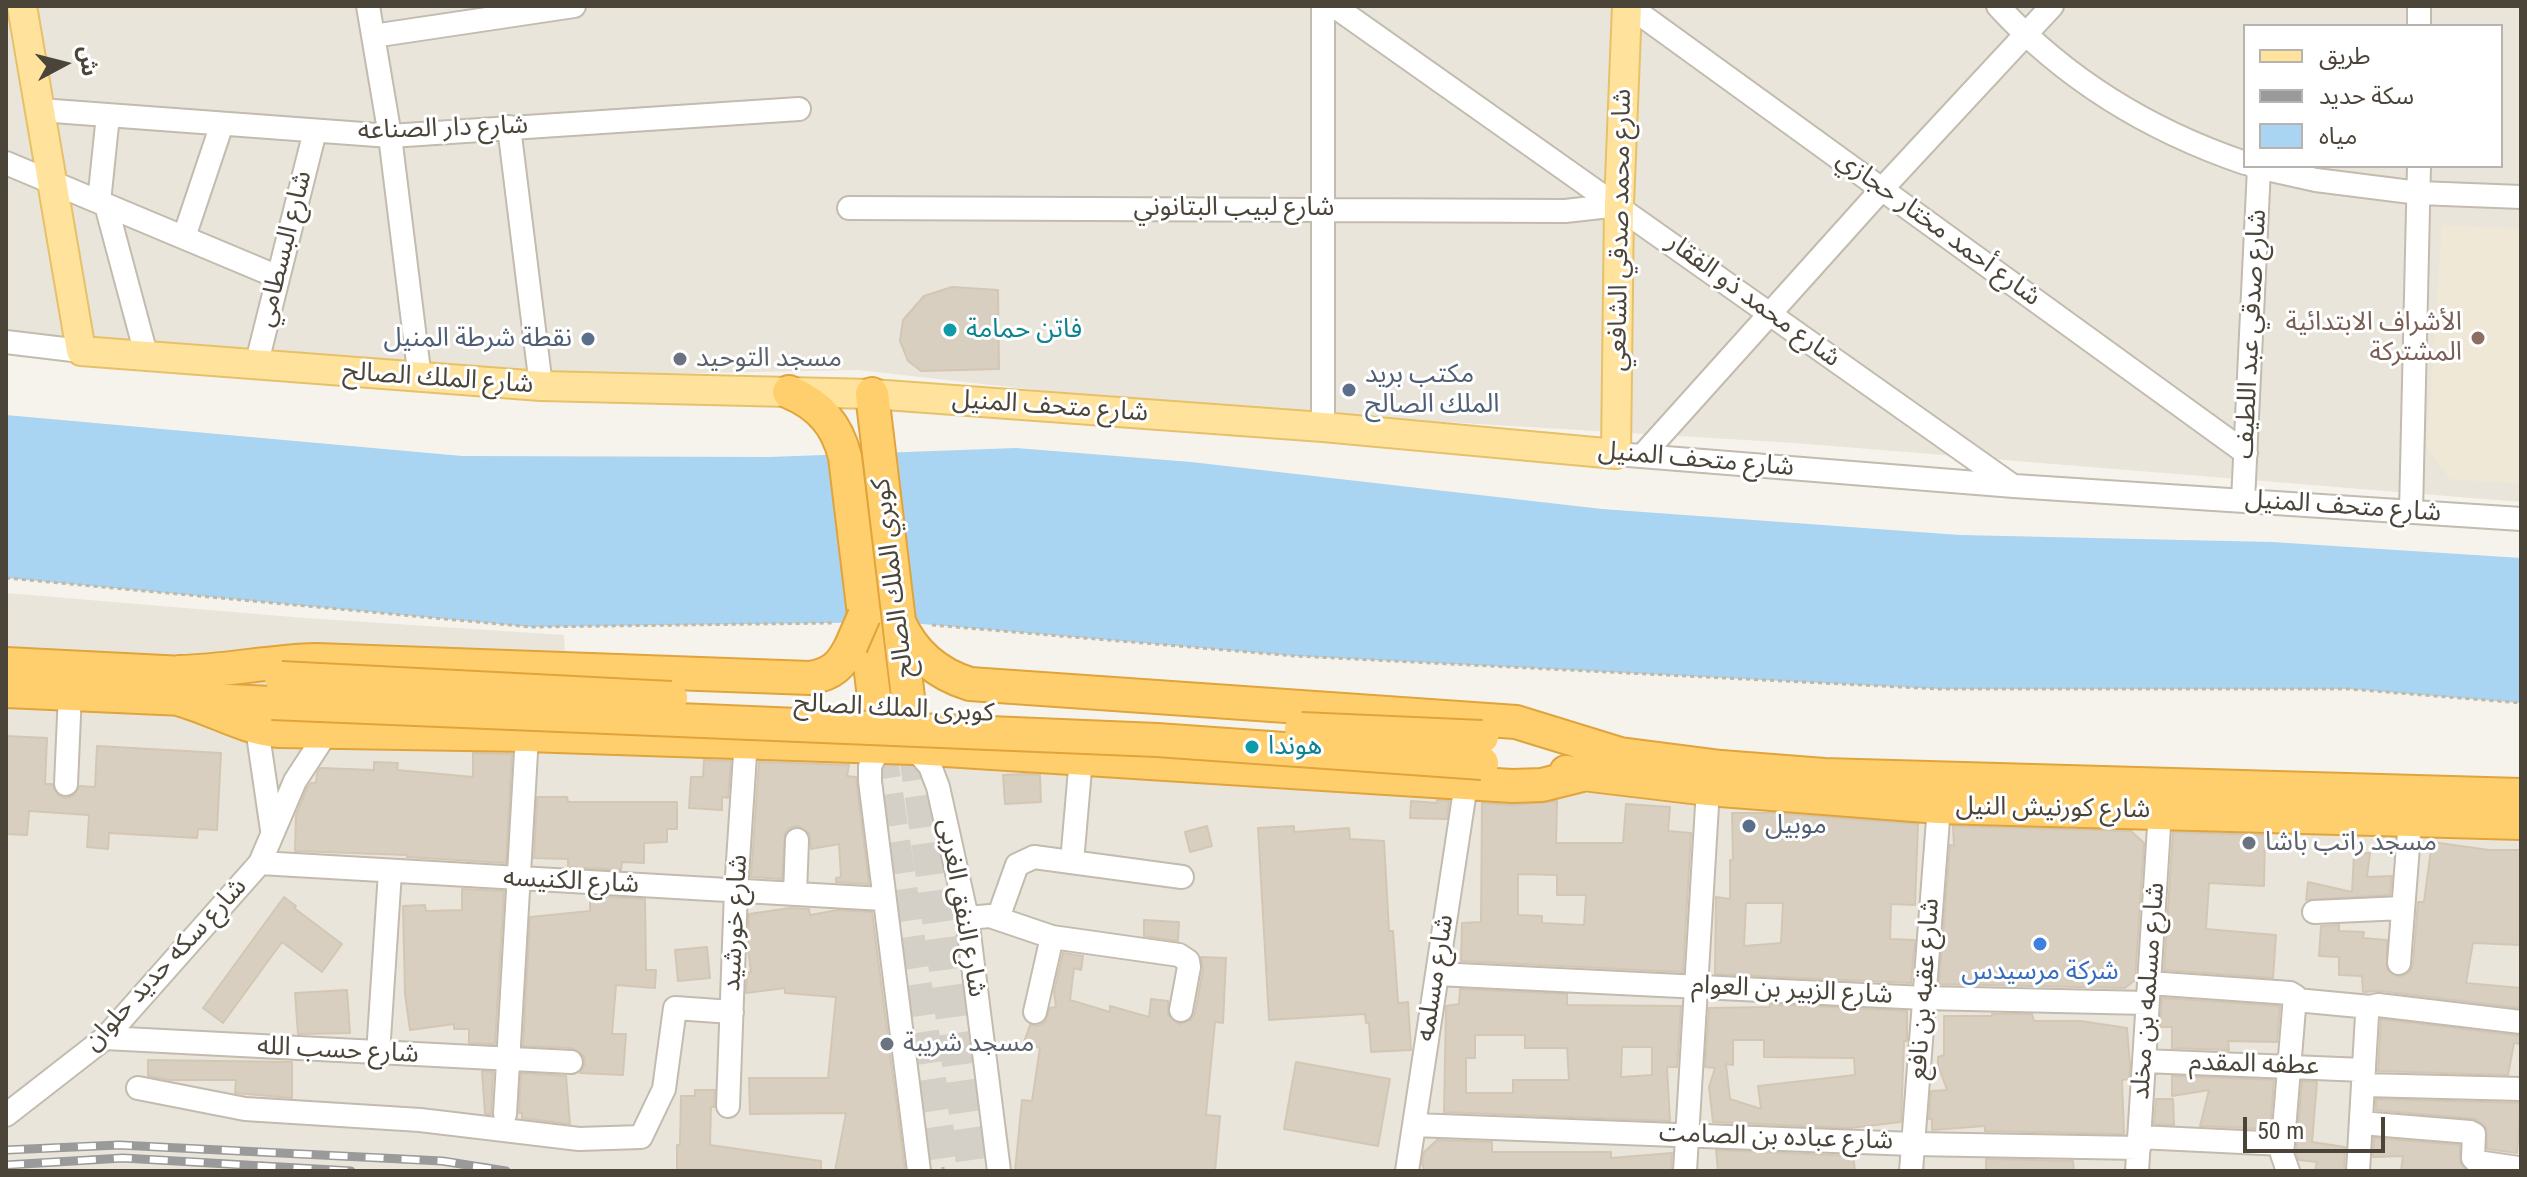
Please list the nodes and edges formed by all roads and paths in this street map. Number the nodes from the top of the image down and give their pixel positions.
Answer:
1 (22, 6) edge
2 (368, 6) edge
3 (574, 6) edge
4 (1323, 6) edge
5 (1334, 6) edge
6 (1628, 6) edge
7 (1998, 6) edge
8 (2052, 6) edge
9 (2026, 33) junction
10 (373, 36) junction
11 (799, 109) dead end
12 (40, 110) junction
13 (108, 115) junction
14 (222, 124) junction
15 (509, 127) junction
16 (315, 131) junction
17 (390, 136) junction
18 (6, 163) edge
19 (2243, 163) edge
20 (2252, 168) edge
21 (2261, 168) edge
22 (2419, 168) edge
23 (52, 182) junction
24 (1882, 189) junction
25 (2419, 193) junction
26 (2521, 197) edge
27 (102, 204) junction
28 (1619, 205) junction
29 (849, 208) dead end
30 (1322, 208) junction
31 (184, 237) junction
32 (278, 277) junction
33 (1770, 314) junction
34 (6, 342) edge
35 (81, 351) junction
36 (147, 358) junction
37 (256, 366) junction
38 (420, 379) junction
39 (541, 386) junction
40 (789, 392) junction
41 (876, 424) junction
42 (1323, 427) junction
43 (840, 444) junction
44 (2246, 453) junction
45 (1629, 455) junction
46 (2014, 486) junction
47 (2243, 501) junction
48 (2411, 512) junction
49 (2521, 519) edge
50 (6, 578) edge
51 (899, 622) junction
52 (860, 628) junction
53 (917, 661) junction
54 (6, 664) edge
55 (752, 677) junction
56 (179, 686) junction
57 (1044, 689) junction
58 (6, 691) edge
59 (70, 693) junction
60 (2521, 703) edge
61 (257, 728) junction
62 (327, 732) junction
63 (527, 735) junction
64 (749, 741) junction
65 (880, 747) junction
66 (914, 748) junction
67 (1044, 756) junction
68 (1081, 758) junction
69 (1597, 762) junction
70 (66, 784) dead end
71 (1466, 784) junction
72 (1708, 789) junction
73 (2521, 795) edge
74 (1939, 807) junction
75 (2160, 811) junction
76 (2410, 820) junction
77 (2521, 823) edge
78 (272, 831) junction
79 (797, 840) dead end
80 (1072, 862) junction
81 (260, 863) junction
82 (390, 872) junction
83 (1182, 877) dead end
84 (518, 879) junction
85 (736, 891) junction
86 (795, 894) junction
87 (883, 899) junction
88 (2403, 908) junction
89 (2314, 912) dead end
90 (967, 918) junction
91 (998, 918) junction
92 (1052, 937) junction
93 (2399, 963) dead end
94 (1437, 974) junction
95 (1696, 985) junction
96 (2148, 993) junction
97 (1924, 998) junction
98 (2296, 1000) junction
99 (2370, 1007) junction
100 (1181, 1010) dead end
101 (732, 1012) junction
102 (1035, 1012) dead end
103 (2521, 1022) edge
104 (105, 1038) junction
105 (378, 1054) junction
106 (508, 1058) junction
107 (2144, 1061) junction
108 (571, 1062) dead end
109 (2290, 1067) junction
110 (2364, 1078) junction
111 (138, 1088) dead end
112 (2521, 1089) edge
113 (728, 1106) dead end
114 (505, 1114) dead end
115 (6, 1115) edge
116 (2361, 1123) junction
117 (1414, 1125) junction
118 (1687, 1134) junction
119 (2139, 1143) junction
120 (1913, 1144) junction
121 (2283, 1144) junction
122 (2519, 1163) edge
123 (919, 1171) edge
124 (999, 1171) edge
125 (1407, 1171) edge
126 (1685, 1171) edge
127 (1911, 1171) edge
128 (2137, 1171) edge
129 (2288, 1171) edge
130 (2358, 1171) edge

1 - 12 main road
2 - 10 street
3 - 10 street
4 - 30 street
5 - 28 street, شارع محمد ذو الفقار
6 - 24 street, شارع أحمد مختار حجازي
6 - 28 main road, شارع محمد صدقي الشافعي
7 - 9 street
8 - 9 street
9 - 19 street
9 - 24 street
10 - 17 street
11 - 15 street, شارع دار الصناعه
12 - 13 street, شارع دار الصناعه
12 - 23 main road
13 - 14 street, شارع دار الصناعه
13 - 27 street
14 - 16 street, شارع دار الصناعه
14 - 31 street
15 - 17 street, شارع دار الصناعه
15 - 39 street
16 - 17 street, شارع دار الصناعه
16 - 32 street, شارع البسطامي
17 - 38 street
18 - 23 street
20 - 44 street, شارع صدقي عبد اللطيف
21 - 25 street
22 - 25 street
23 - 27 street
23 - 35 main road
24 - 33 street
24 - 44 street, شارع أحمد مختار حجازي
25 - 26 street
25 - 48 street
27 - 31 street
27 - 36 street
28 - 30 street, شارع لبيب البتانوني
28 - 33 street, شارع محمد ذو الفقار
28 - 45 main road, شارع محمد صدقي الشافعي
29 - 30 street, شارع لبيب البتانوني
30 - 42 street
31 - 32 street
32 - 37 street, شارع البسطامي
33 - 45 street
33 - 46 street, شارع محمد ذو الفقار
34 - 35 street, شارع الملك الصالح
35 - 36 main road, شارع الملك الصالح
36 - 37 main road, شارع الملك الصالح
37 - 38 main road, شارع الملك الصالح
38 - 39 main road, شارع الملك الصالح
39 - 40 main road, شارع الملك الصالح
40 - 41 main road, شارع الملك الصالح
40 - 43 highway
41 - 42 main road, شارع متحف المنيل
41 - 43 highway
41 - 51 highway, كوبري الملك الصالح
42 - 45 main road, شارع متحف المنيل
43 - 52 highway, كوبري الملك الصالح
44 - 47 street, شارع صدقي عبد اللطيف
45 - 46 street, شارع متحف المنيل
46 - 47 street, شارع متحف المنيل
47 - 48 street, شارع متحف المنيل
48 - 49 street, شارع متحف المنيل
50 - 52 path
51 - 53 highway, كوبري الملك الصالح
51 - 60 path
52 - 55 highway
52 - 65 highway, كوبري الملك الصالح
53 - 57 highway
53 - 66 highway, كوبري الملك الصالح
54 - 56 highway
55 - 56 highway
55 - 64 highway
56 - 59 highway
56 - 61 highway
56 - 69 highway, كوبرى الملك الصالح, bridge
57 - 67 highway
57 - 69 highway
58 - 59 highway
59 - 70 street
61 - 62 highway
61 - 78 street, شارع سكه حديد حلوان
62 - 63 highway
62 - 78 street, شارع سكه حديد حلوان
63 - 64 highway
63 - 84 street
64 - 65 highway
64 - 85 street, شارع خورشيد
65 - 66 highway
65 - 87 street
66 - 67 highway
66 - 90 street, شارع النفق الغربى
67 - 68 highway
68 - 71 highway
68 - 80 street
69 - 71 highway
69 - 72 highway, شارع كورنيش النيل
69 - 73 highway, شارع كورنيش النيل
71 - 94 street, شارع مسلمه
72 - 74 highway, شارع كورنيش النيل
72 - 95 street
74 - 75 highway, شارع كورنيش النيل
74 - 97 street, شارع عقبه بن نافع
75 - 76 highway, شارع كورنيش النيل
75 - 96 street, شارع مسلمه بن مخلد
76 - 77 highway, شارع كورنيش النيل
76 - 88 street
78 - 81 street, شارع سكه حديد حلوان
79 - 86 street
80 - 83 street
80 - 91 street
81 - 82 street, شارع الكنيسه
81 - 104 street, شارع سكه حديد حلوان
82 - 84 street, شارع الكنيسه
82 - 105 street
84 - 85 street, شارع الكنيسه
84 - 106 street
85 - 86 street, شارع الكنيسه
85 - 101 street, شارع خورشيد
86 - 87 street, شارع الكنيسه
87 - 123 street
88 - 89 street
88 - 93 street
90 - 91 street
90 - 124 street, شارع النفق الغربى
91 - 92 street
92 - 100 street
92 - 102 street
94 - 95 street, شارع الزبير بن العوام
94 - 117 street, شارع مسلمه
95 - 97 street, شارع الزبير بن العوام
95 - 118 street
96 - 97 street, شارع الزبير بن العوام
96 - 98 street, شارع الزبير بن العوام
96 - 107 street, شارع مسلمه بن مخلد
97 - 120 street, شارع عقبه بن نافع
98 - 99 street, شارع الزبير بن العوام
98 - 109 street
99 - 103 street, شارع الزبير بن العوام
99 - 110 street
101 - 111 street
101 - 113 street, شارع خورشيد
104 - 105 street, شارع حسب الله
104 - 115 street, شارع سكه حديد حلوان
105 - 106 street, شارع حسب الله
106 - 108 street, شارع حسب الله
106 - 114 street
107 - 109 street, عطفه المقدم
107 - 119 street, شارع مسلمه بن مخلد
109 - 110 street, عطفه المقدم
109 - 121 street
110 - 112 street, عطفه المقدم
110 - 116 street
116 - 122 street
116 - 130 street
117 - 118 street, شارع عباده بن الصامت
117 - 125 street, شارع مسلمه
118 - 120 street, شارع عباده بن الصامت
118 - 126 street
119 - 120 street, شارع عباده بن الصامت
119 - 121 street, شارع عباده بن الصامت
119 - 128 street, شارع مسلمه بن مخلد
120 - 127 street, شارع عقبه بن نافع
121 - 129 street

